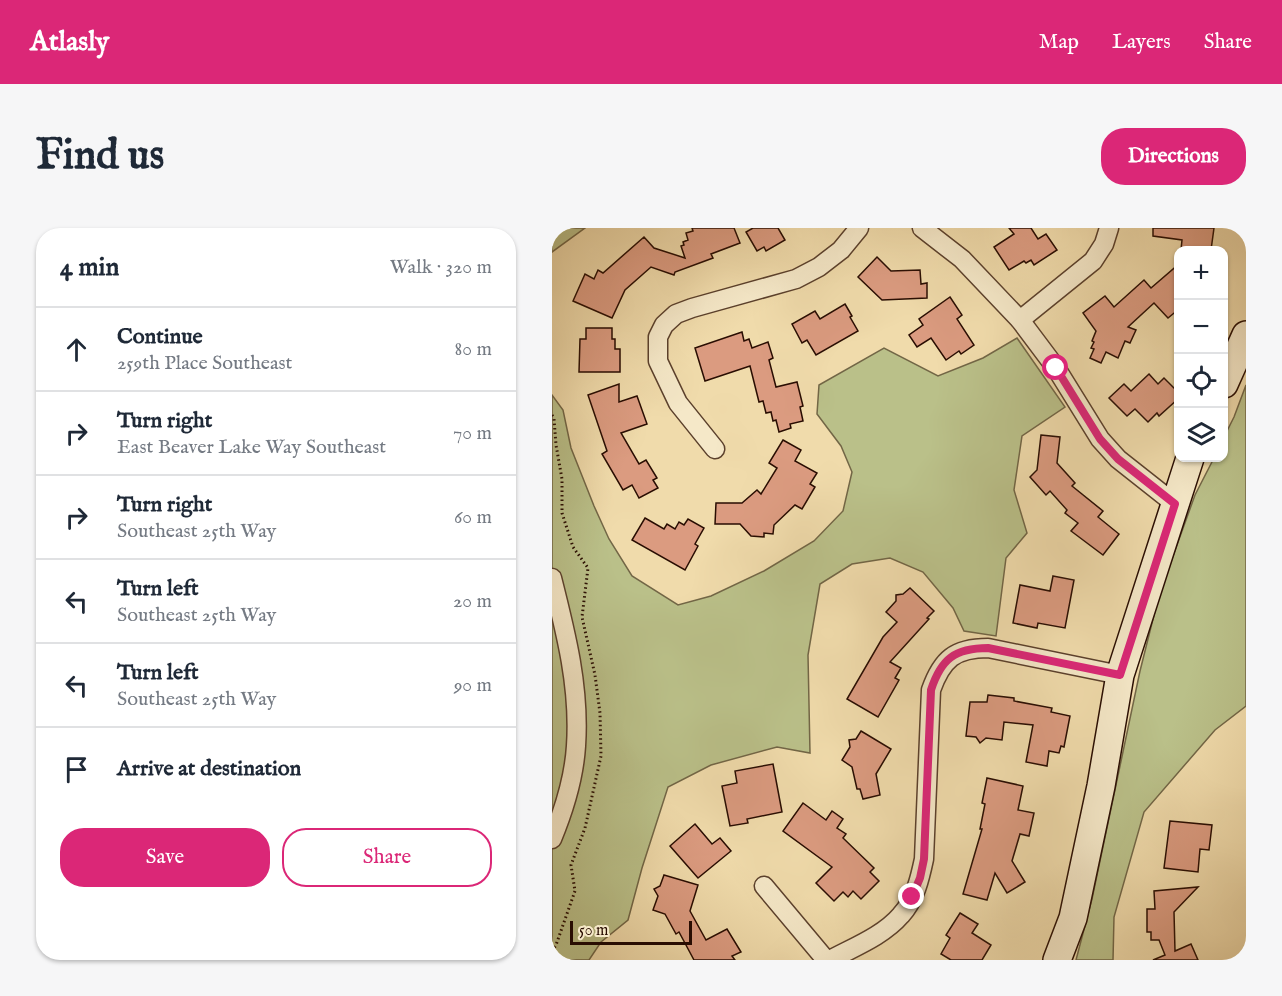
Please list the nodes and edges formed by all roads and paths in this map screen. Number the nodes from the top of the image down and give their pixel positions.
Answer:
1 (859, 228) edge
2 (922, 228) edge
3 (1109, 228) edge
4 (1020, 320) junction
5 (1246, 335) edge
6 (1228, 375) edge
7 (715, 449) dead end
8 (1189, 462) edge
9 (1175, 504) junction
10 (552, 578) edge
11 (1120, 675) junction
12 (552, 839) edge
13 (764, 886) dead end
14 (828, 960) edge
15 (1057, 960) edge

1 - 7 street
2 - 4 street
3 - 4 street
4 - 9 street
5 - 6 street
8 - 9 street
9 - 11 street
10 - 12 street
11 - 14 street
11 - 15 street
13 - 14 street

